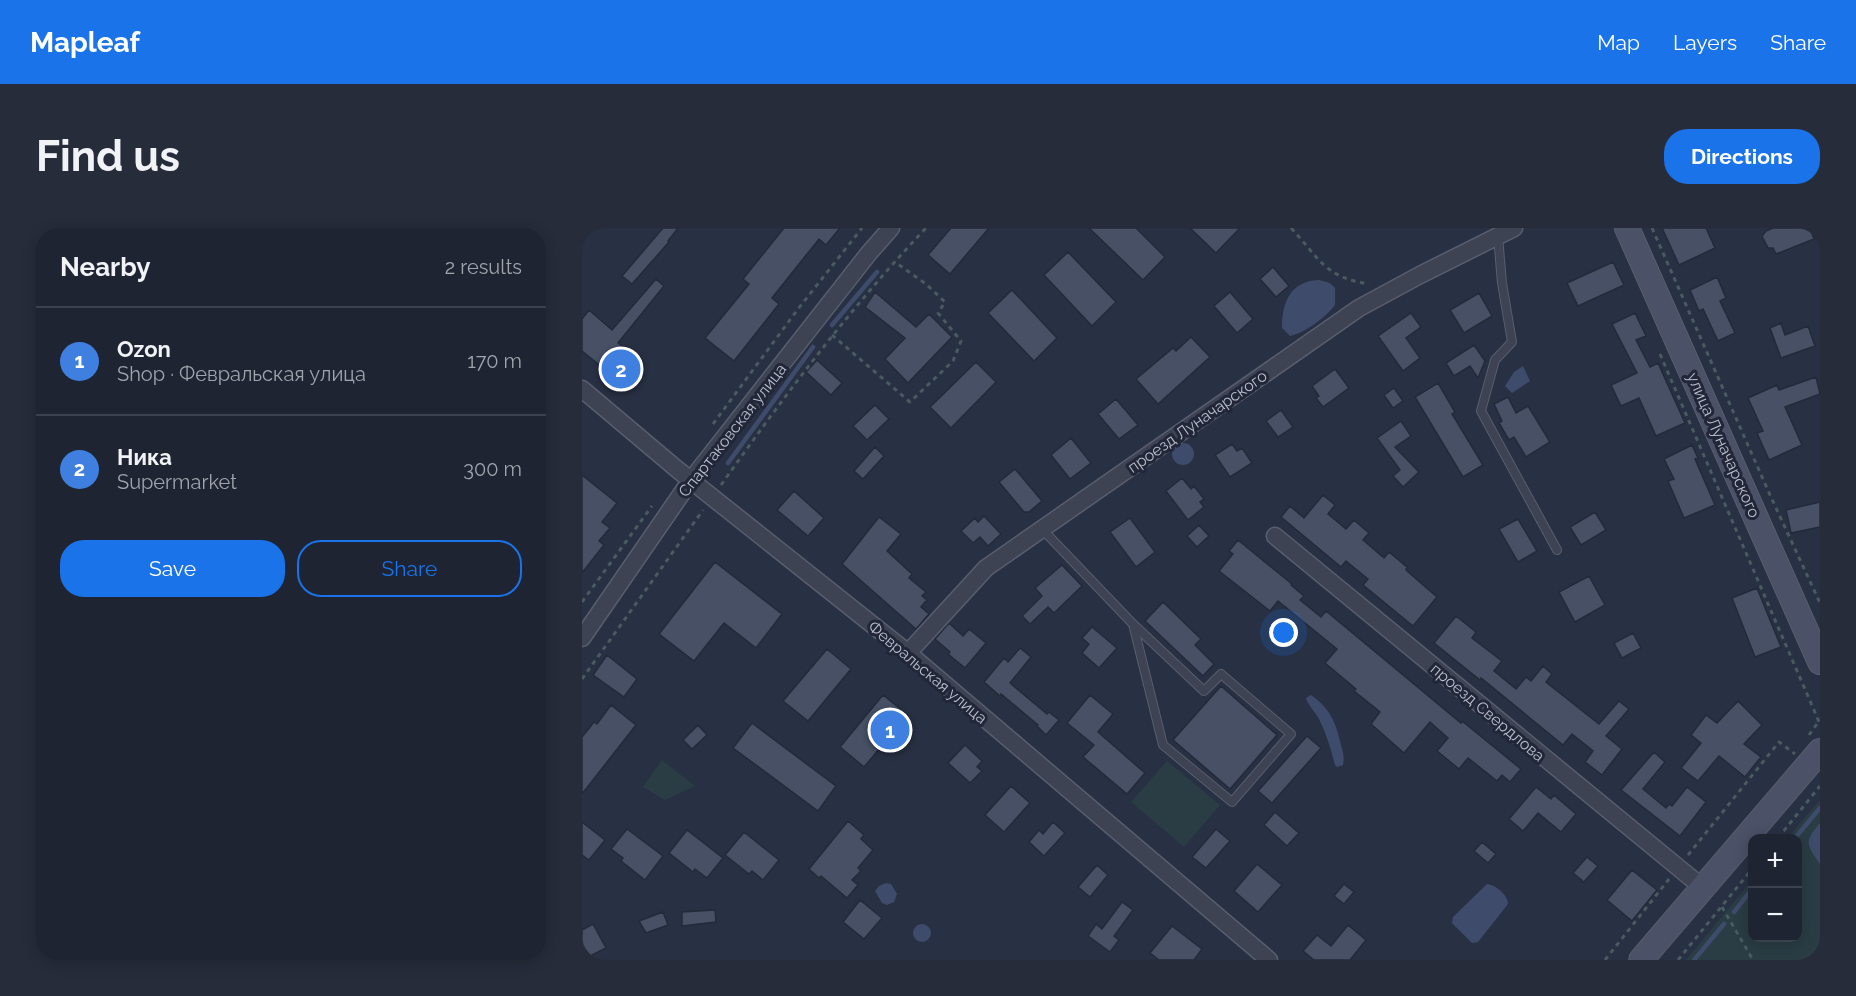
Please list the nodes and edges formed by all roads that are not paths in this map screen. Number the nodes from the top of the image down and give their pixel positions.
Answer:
1 (891, 228) edge
2 (1627, 228) edge
3 (1506, 232) edge
4 (582, 389) edge
5 (691, 480) junction
6 (1042, 529) junction
7 (1275, 536) dead end
8 (1557, 550) dead end
9 (1133, 624) junction
10 (582, 638) edge
11 (908, 653) junction
12 (1820, 662) edge
13 (1809, 745) edge
14 (1702, 888) junction
15 (1269, 960) edge
16 (1641, 960) edge

1 - 5 street, Спартаковская улица
2 - 12 street, улица Луначарского
3 - 6 street, проезд Луначарского
3 - 8 lane
4 - 5 street, Февральская улица
5 - 10 street, Спартаковская улица
5 - 11 street, Февральская улица
6 - 9 lane
6 - 11 street, проезд Луначарского
7 - 14 street, проезд Свердлова
9 - 9 lane
11 - 15 street, Февральская улица
13 - 14 street
14 - 16 street

